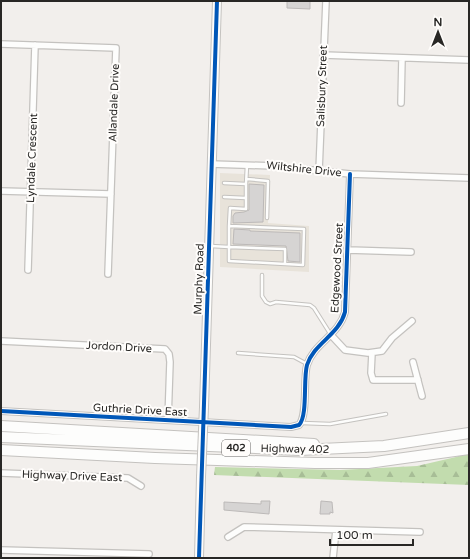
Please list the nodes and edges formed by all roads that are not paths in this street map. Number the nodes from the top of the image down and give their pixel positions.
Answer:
1 (216, 1) edge
2 (326, 1) edge
3 (1, 44) edge
4 (35, 45) junction
5 (323, 55) junction
6 (402, 58) junction
7 (469, 60) edge
8 (400, 103) dead end
9 (211, 164) junction
10 (247, 165) junction
11 (319, 171) junction
12 (350, 174) junction
13 (469, 178) edge
14 (246, 179) junction
15 (224, 183) dead end
16 (246, 184) junction
17 (1, 191) edge
18 (31, 191) junction
19 (111, 194) junction
20 (224, 197) dead end
21 (246, 198) junction
22 (267, 218) dead end
23 (229, 226) junction
24 (209, 245) junction
25 (229, 247) junction
26 (348, 250) junction
27 (410, 252) dead end
28 (285, 264) junction
29 (28, 270) dead end
30 (108, 274) dead end
31 (262, 275) dead end
32 (412, 321) dead end
33 (331, 335) junction
34 (1, 341) edge
35 (238, 353) dead end
36 (372, 353) junction
37 (413, 362) dead end
38 (307, 365) junction
39 (418, 380) junction
40 (422, 396) dead end
41 (1, 411) edge
42 (386, 414) dead end
43 (168, 420) junction
44 (301, 423) junction
45 (1, 426) edge
46 (469, 433) edge
47 (1, 437) edge
48 (469, 449) edge
49 (1, 450) edge
50 (1, 455) edge
51 (155, 458) junction
52 (1, 472) edge
53 (141, 486) dead end
54 (336, 530) junction
55 (420, 532) dead end
56 (228, 537) dead end
57 (1, 550) edge
58 (149, 554) dead end
59 (199, 558) edge
60 (333, 558) edge

1 - 9 street, Murphy Road
2 - 5 street, Salisbury Street
3 - 4 street, Allandale Drive
4 - 18 street, Lyndale Crescent
4 - 19 street, Allandale Drive
5 - 6 street
5 - 11 street, Salisbury Street
6 - 7 street
6 - 8 street
9 - 10 street, Wiltshire Drive
9 - 24 street, Murphy Road
10 - 11 street, Wiltshire Drive
10 - 14 lane
11 - 12 street, Wiltshire Drive
12 - 13 street, Wiltshire Drive
12 - 26 street, Edgewood Street
14 - 16 lane
14 - 22 lane
15 - 16 lane
16 - 21 lane
17 - 18 street
18 - 19 street
18 - 29 street, Lyndale Crescent
19 - 30 street, Allandale Drive
20 - 21 lane
21 - 23 lane
23 - 25 lane
23 - 28 lane
24 - 25 lane
24 - 59 street, Murphy Road, bridge
25 - 28 lane
25 - 28 lane
26 - 27 street
26 - 33 street, Edgewood Street
31 - 33 lane
32 - 36 street
33 - 36 street
33 - 38 street, Edgewood Street
34 - 43 street, Jordon Drive
35 - 38 lane
36 - 39 street
37 - 39 street
38 - 44 street, Edgewood Street
39 - 40 street
41 - 43 street, Guthrie Drive East
42 - 44 lane
43 - 44 street, Guthrie Drive East
45 - 46 highway
46 - 47 highway, Highway 402 / 402
48 - 51 highway, Highway 402 / 402
49 - 51 highway, Highway 402 / 402
50 - 51 highway
52 - 53 street, Highway Drive East
54 - 55 street
54 - 56 street
54 - 60 street
57 - 58 street

